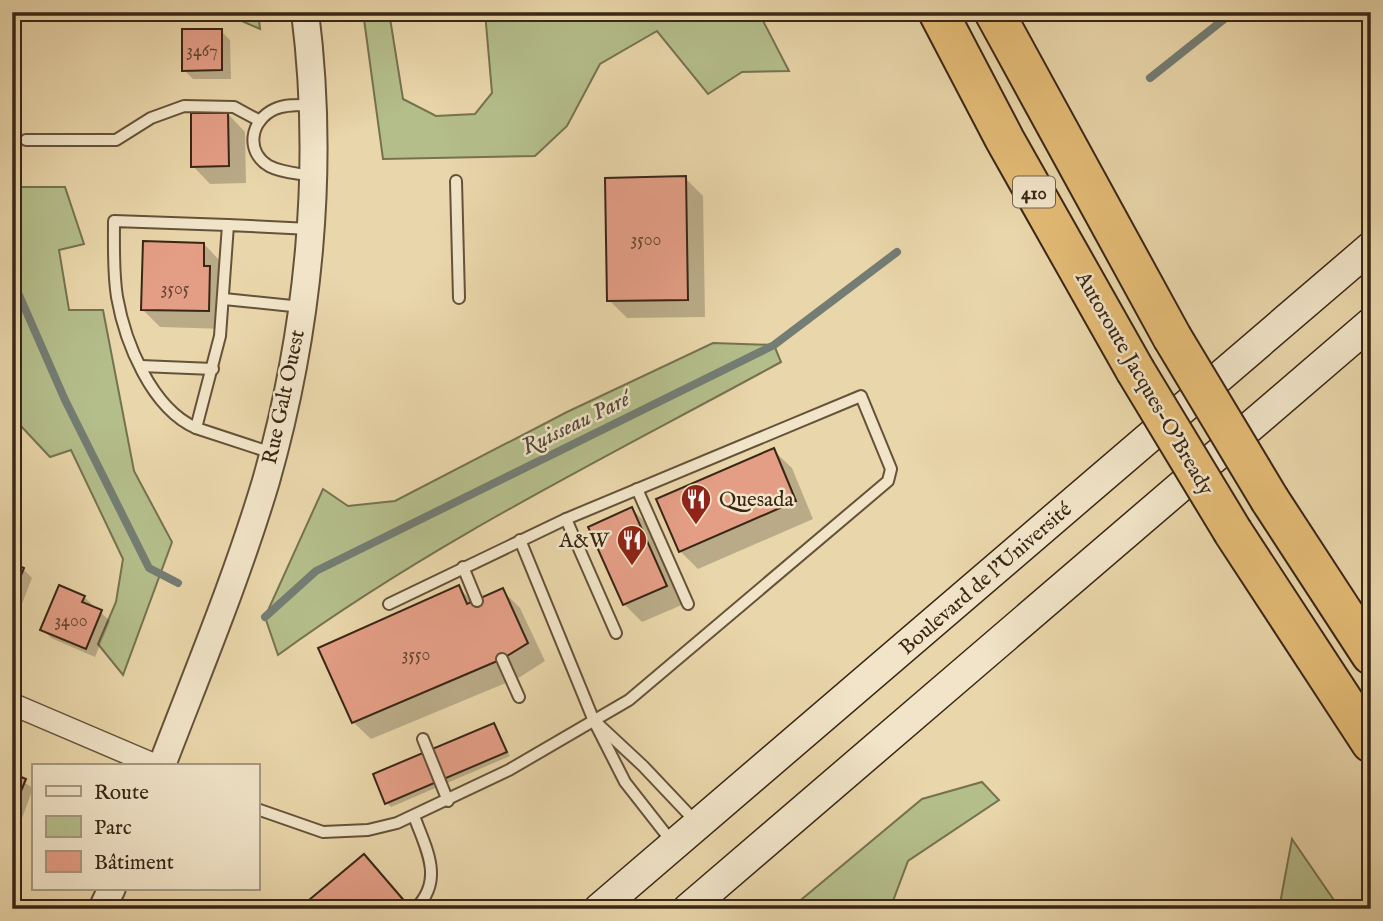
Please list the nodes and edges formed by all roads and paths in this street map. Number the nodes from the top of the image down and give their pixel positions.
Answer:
1 (305, 12) edge
2 (938, 12) edge
3 (994, 12) edge
4 (313, 105) junction
5 (260, 121) junction
6 (26, 139) dead end
7 (313, 176) junction
8 (456, 181) dead end
9 (228, 225) junction
10 (310, 229) junction
11 (1371, 247) edge
12 (459, 298) dead end
13 (224, 299) junction
14 (302, 307) junction
15 (1371, 323) edge
16 (141, 366) junction
17 (213, 369) junction
18 (196, 428) junction
19 (272, 453) junction
20 (637, 489) junction
21 (566, 519) junction
22 (520, 540) junction
23 (463, 567) junction
24 (477, 600) dead end
25 (389, 604) dead end
26 (688, 604) dead end
27 (617, 633) dead end
28 (1371, 654) edge
29 (502, 659) dead end
30 (519, 697) dead end
31 (12, 704) edge
32 (594, 721) junction
33 (423, 739) dead end
34 (1371, 743) edge
35 (153, 764) edge
36 (162, 764) edge
37 (448, 801) junction
38 (259, 810) edge
39 (414, 816) junction
40 (698, 824) junction
41 (674, 845) junction
42 (113, 890) edge
43 (114, 890) edge
44 (102, 909) edge
45 (111, 909) edge
46 (415, 909) edge
47 (599, 909) edge
48 (688, 909) edge

1 - 4 street, Rue Galt Ouest
2 - 34 highway, Autoroute Jacques-O'Bready / 410, bridge
3 - 28 highway, 410, bridge
4 - 5 lane
4 - 7 street, Rue Galt Ouest
5 - 6 lane
5 - 7 lane
7 - 10 street, Rue Galt Ouest
8 - 12 lane
9 - 10 lane
9 - 13 lane
9 - 16 lane
10 - 14 street, Rue Galt Ouest
11 - 40 main road, Boulevard de l'Université
13 - 14 lane
13 - 17 lane
14 - 19 street, Rue Galt Ouest
15 - 48 main road
16 - 17 lane
16 - 18 lane
17 - 18 lane
18 - 19 lane
19 - 36 street, Rue Galt Ouest
20 - 21 lane
20 - 26 lane
20 - 32 lane
21 - 22 lane
21 - 27 lane
22 - 23 lane
22 - 32 lane
23 - 24 lane
23 - 25 lane
29 - 30 lane
31 - 35 street
32 - 37 lane
32 - 40 lane
32 - 41 lane
33 - 37 lane
37 - 39 lane
38 - 39 lane
39 - 46 lane
40 - 41 main road, Boulevard de l'Université
41 - 47 main road, Boulevard de l'Université
42 - 44 street
43 - 45 street

